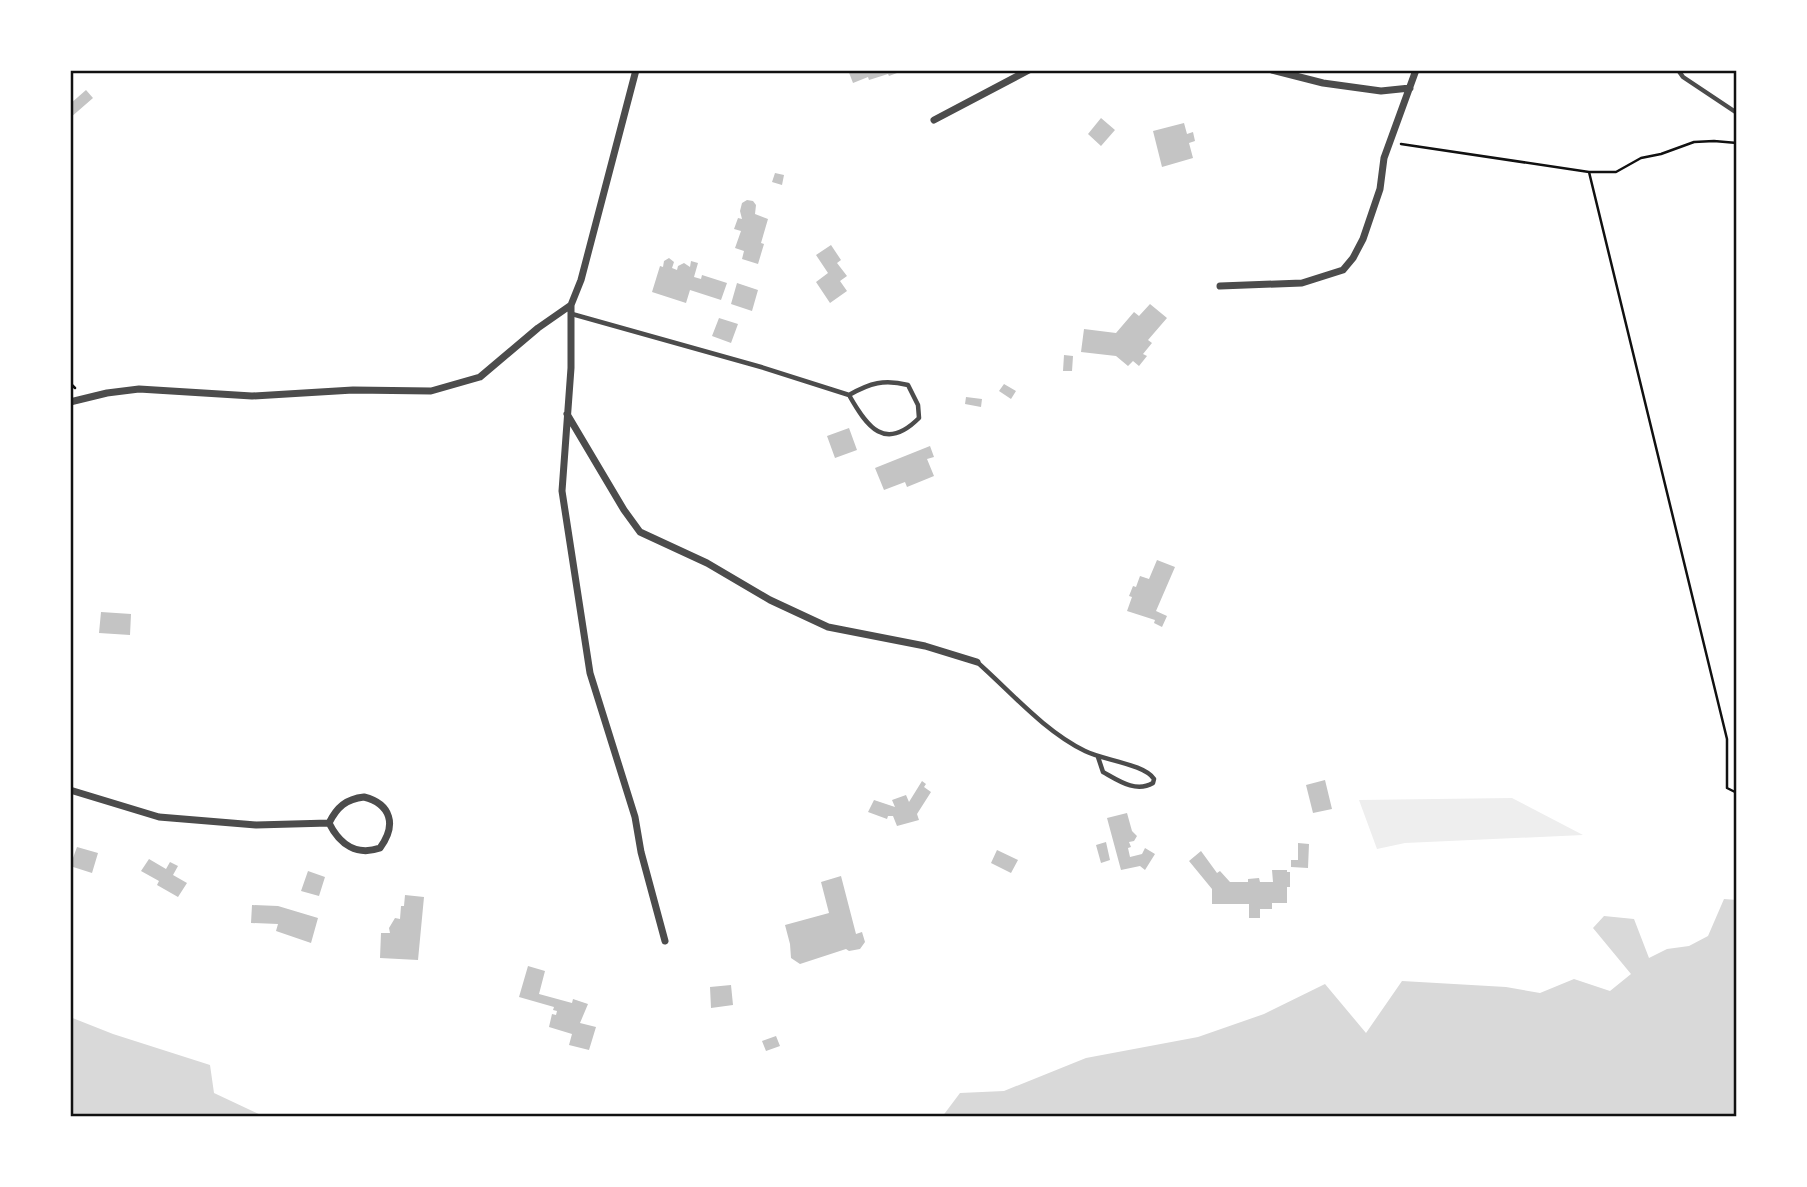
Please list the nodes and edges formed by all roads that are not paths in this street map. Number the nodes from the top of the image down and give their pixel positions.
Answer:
1 (636, 70) edge
2 (1030, 70) edge
3 (1272, 70) edge
4 (1416, 70) edge
5 (1678, 70) edge
6 (1410, 88) junction
7 (1737, 113) edge
8 (934, 120) dead end
9 (1220, 286) dead end
10 (571, 305) junction
11 (571, 314) junction
12 (849, 395) junction
13 (70, 402) edge
14 (567, 414) junction
15 (977, 662) joint
16 (1098, 757) junction
17 (70, 790) edge
18 (329, 823) junction
19 (665, 941) dead end

1 - 10 street
2 - 8 street
3 - 6 street
4 - 6 street
5 - 7 lane
6 - 9 street
10 - 11 street
10 - 13 street
11 - 12 lane
11 - 14 street
12 - 12 lane
14 - 15 street
14 - 19 street
15 - 16 lane
16 - 16 lane
17 - 18 street
18 - 18 street

